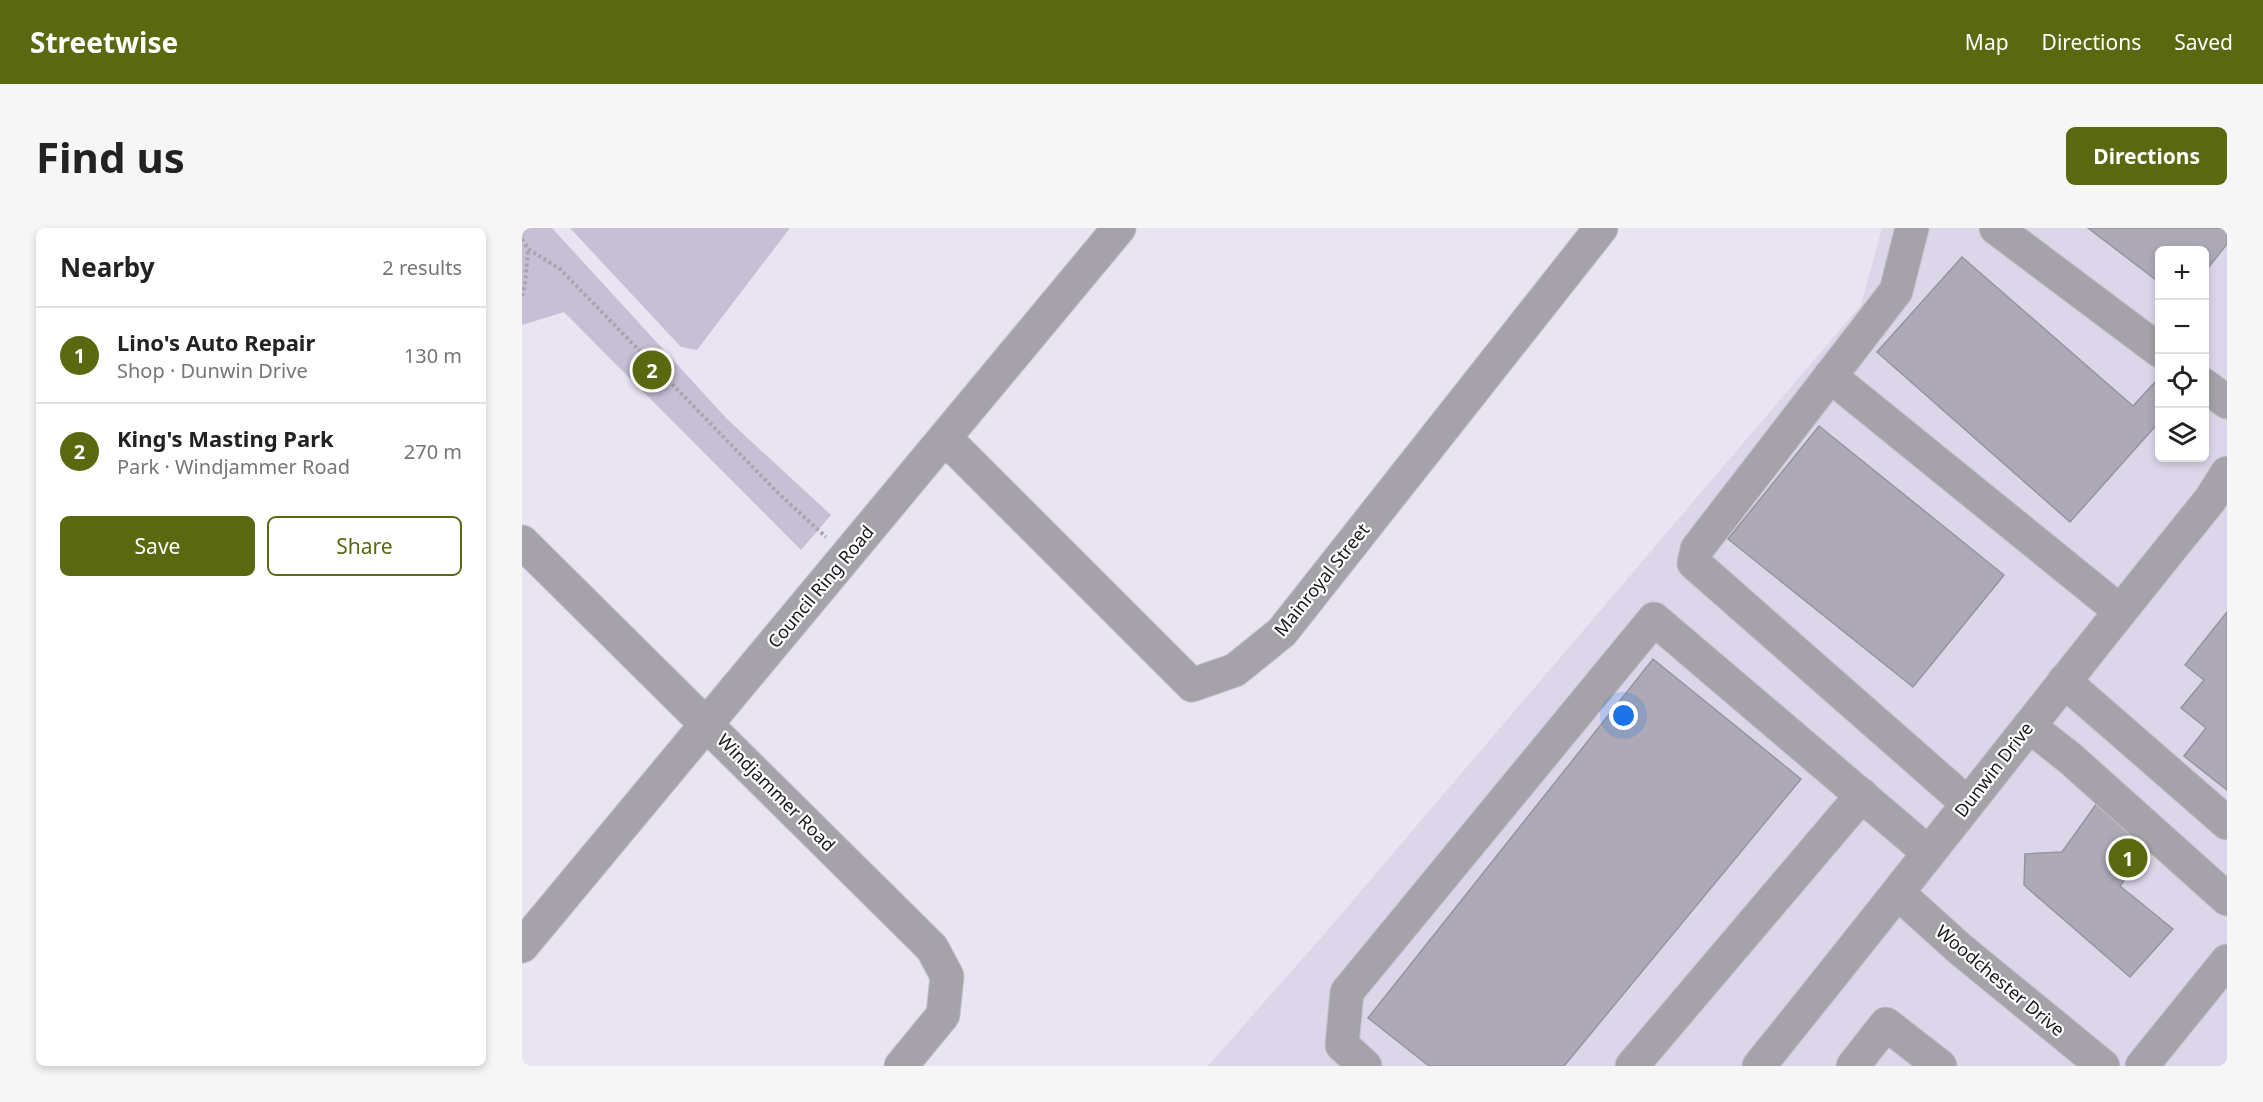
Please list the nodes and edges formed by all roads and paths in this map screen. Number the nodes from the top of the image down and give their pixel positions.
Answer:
1 (1119, 228) edge
2 (1601, 228) edge
3 (1912, 228) edge
4 (1996, 228) edge
5 (522, 239) edge
6 (528, 249) junction
7 (522, 296) edge
8 (2155, 347) edge
9 (1830, 376) junction
10 (2209, 388) edge
11 (2227, 402) edge
12 (945, 438) junction
13 (2227, 473) edge
14 (522, 542) edge
15 (847, 555) junction
16 (2120, 611) junction
17 (2064, 681) junction
18 (707, 724) junction
19 (2029, 726) junction
20 (1862, 795) junction
21 (1967, 803) junction
22 (2227, 823) edge
23 (1929, 853) junction
24 (1899, 894) junction
25 (2227, 899) edge
26 (522, 946) edge
27 (2227, 961) edge
28 (901, 1066) edge
29 (1365, 1066) edge
30 (1632, 1066) edge
31 (1759, 1066) edge
32 (1854, 1066) edge
33 (1940, 1066) edge
34 (2103, 1066) edge
35 (2142, 1066) edge

1 - 12 street, Council Ring Road
2 - 12 street, Mainroyal Street
3 - 9 street
4 - 8 street
5 - 6 path
6 - 7 path
6 - 15 path
9 - 16 street
9 - 21 street
10 - 11 street
12 - 15 street, Council Ring Road
13 - 16 street, Dunwin Drive
14 - 18 street, Windjammer Road
15 - 18 street, Council Ring Road
16 - 17 street, Dunwin Drive
17 - 19 street, Dunwin Drive
17 - 22 street
18 - 26 street, Council Ring Road
18 - 28 street, Windjammer Road
19 - 21 street, Dunwin Drive
19 - 25 street
20 - 23 street
20 - 29 street
20 - 30 street
21 - 23 street, Dunwin Drive
23 - 24 street, Dunwin Drive
24 - 31 street, Dunwin Drive
24 - 34 street, Woodchester Drive
27 - 35 street
32 - 33 street

